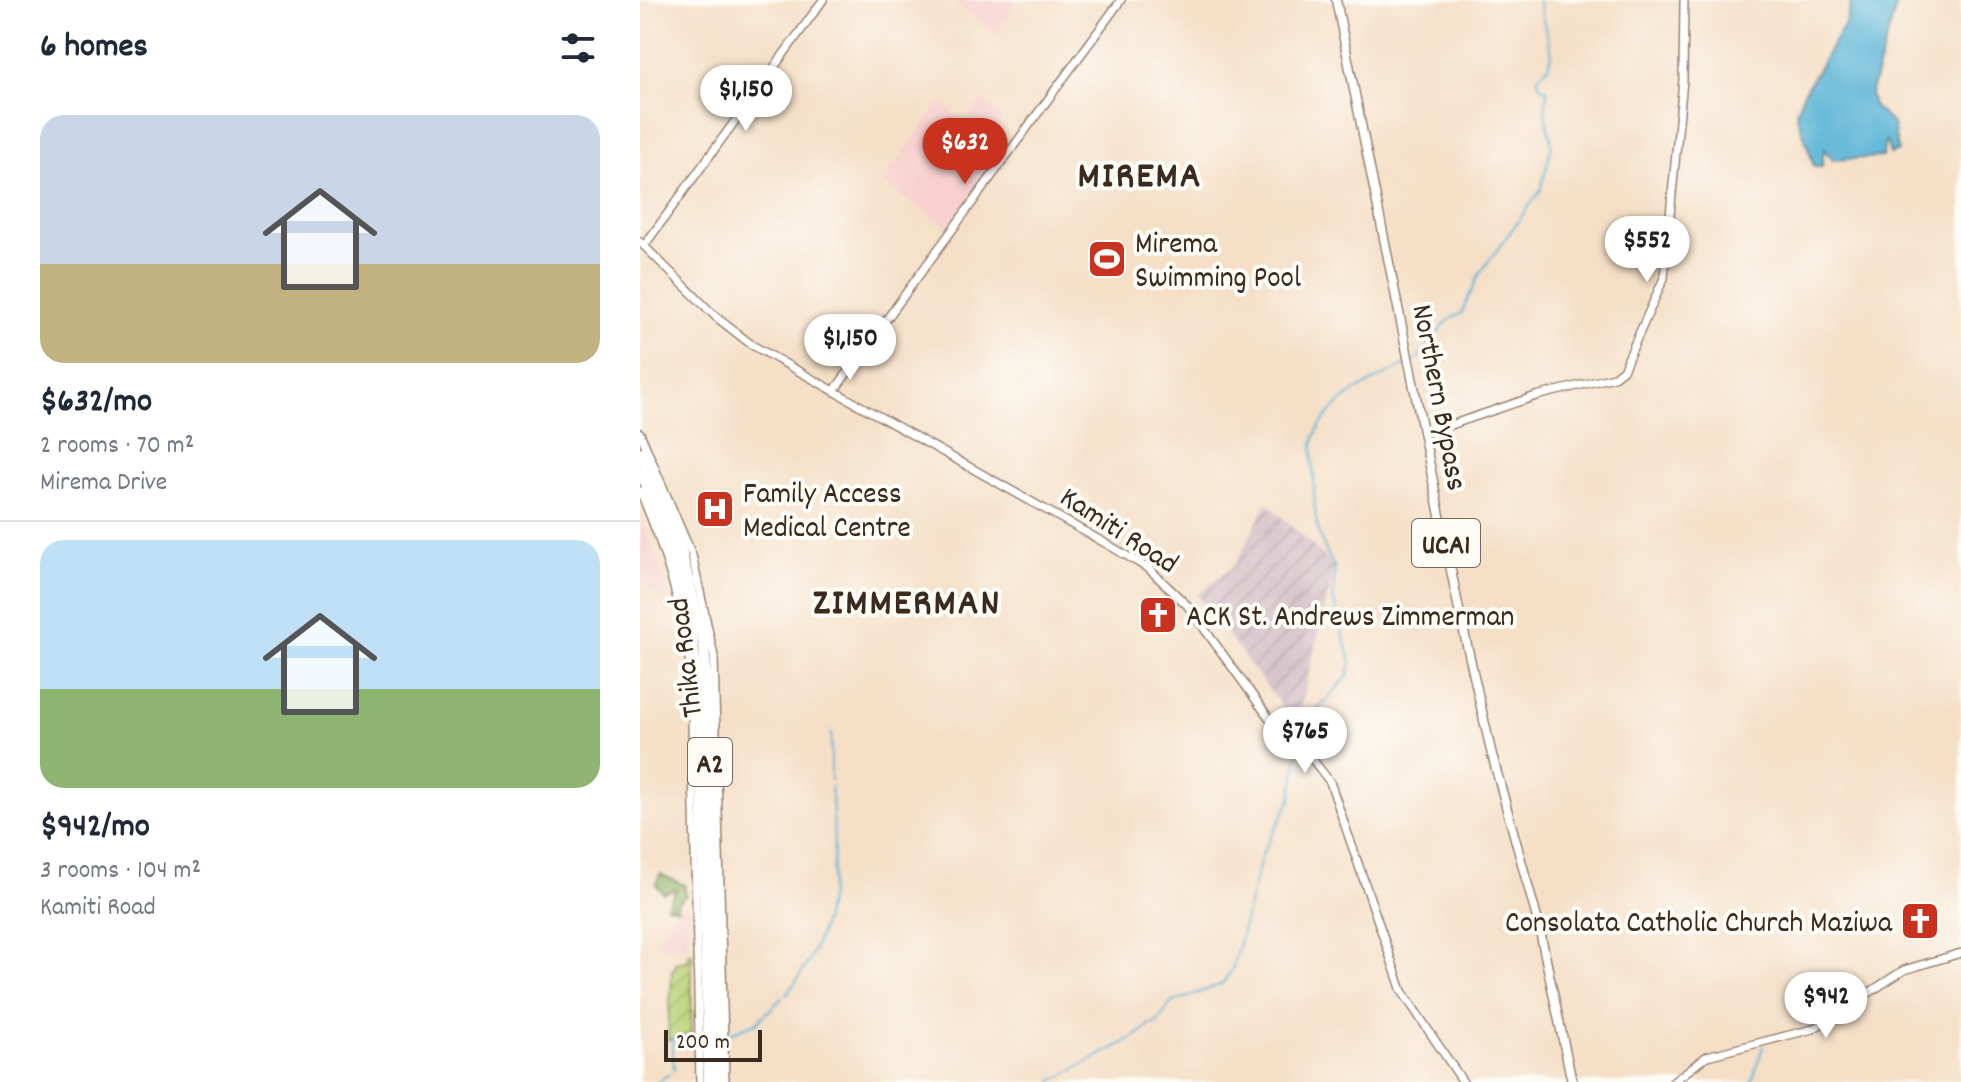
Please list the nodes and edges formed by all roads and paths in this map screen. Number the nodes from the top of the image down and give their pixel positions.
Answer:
1 (823, 0) edge
2 (1121, 0) edge
3 (1336, 0) edge
4 (1684, 0) edge
5 (642, 244) edge
6 (834, 391) junction
7 (640, 433) edge
8 (1424, 434) junction
9 (640, 452) edge
10 (640, 471) edge
11 (640, 491) edge
12 (1961, 953) edge
13 (700, 1082) edge
14 (709, 1082) edge
15 (717, 1082) edge
16 (725, 1082) edge
17 (1463, 1082) edge
18 (1572, 1082) edge
19 (1673, 1082) edge

1 - 5 main road
2 - 6 main road
3 - 8 main road, Northern Bypass / UCA1
4 - 8 main road
5 - 6 main road, Kamiti Road
6 - 17 main road, Kamiti Road
7 - 16 main road, Thika Road
8 - 18 main road, Northern Bypass / UCA1
9 - 15 highway, Thika Road / A2
10 - 14 highway, Thika Road / A2
11 - 13 main road, Thika Road
12 - 19 main road

